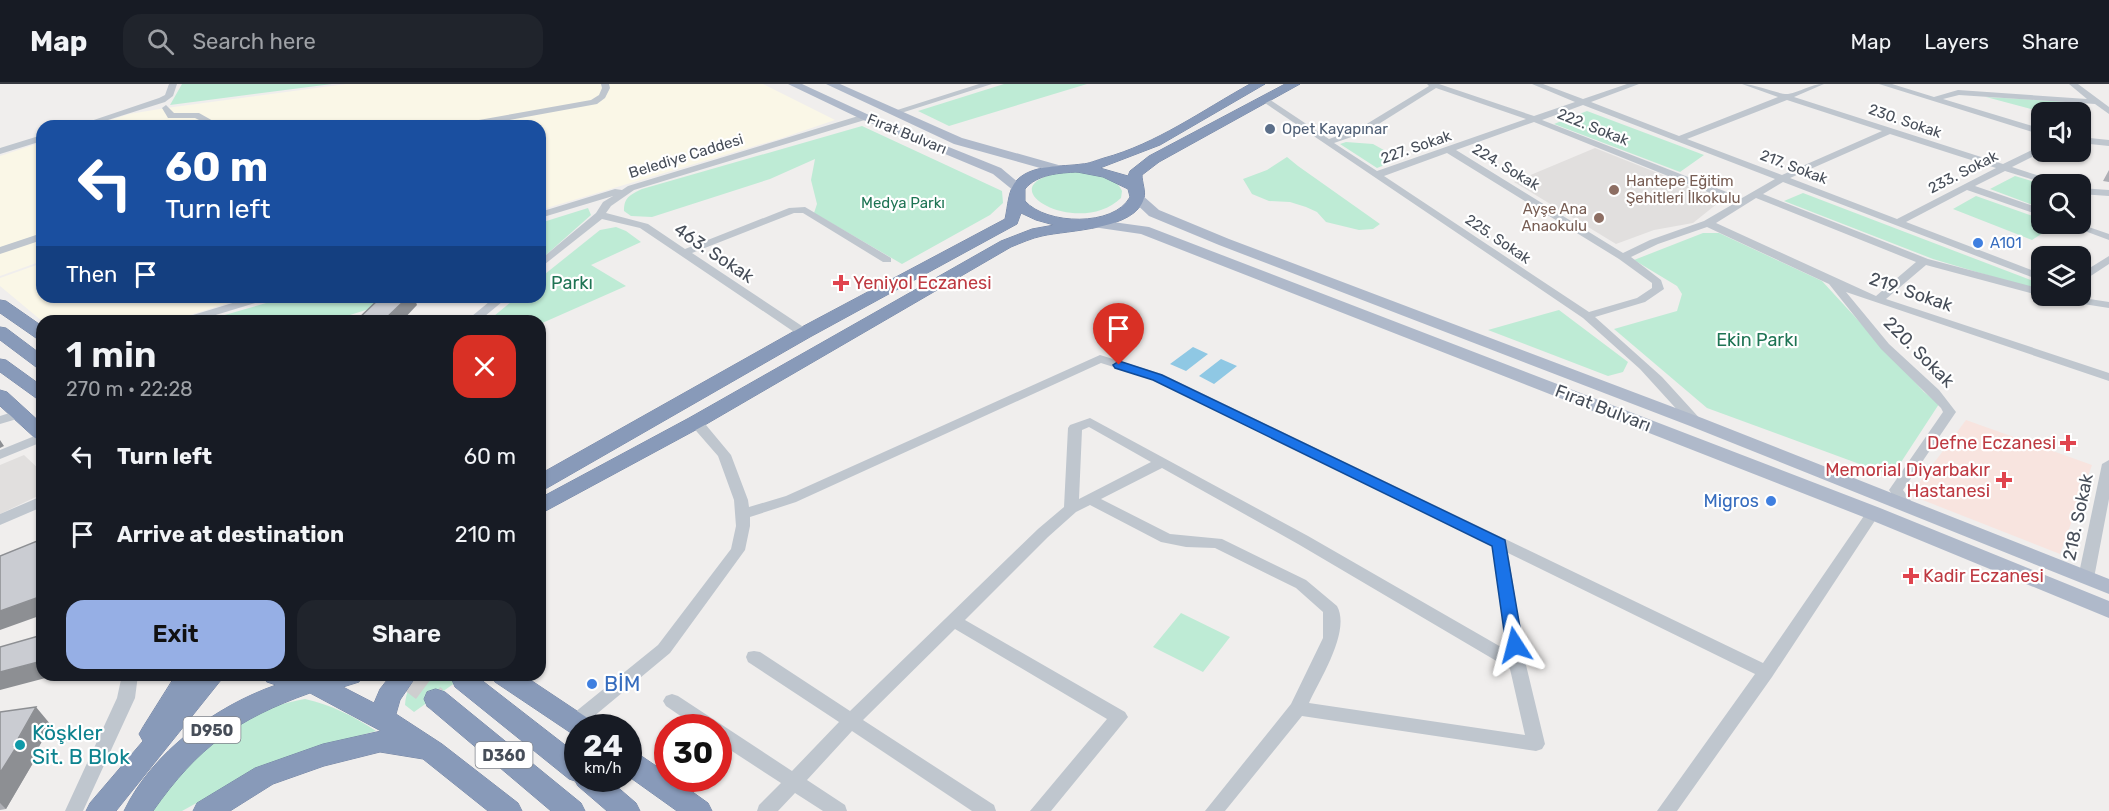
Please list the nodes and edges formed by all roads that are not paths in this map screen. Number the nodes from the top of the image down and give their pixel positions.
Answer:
1 (173, 84) edge
2 (605, 84) edge
3 (793, 84) edge
4 (831, 84) edge
5 (988, 84) edge
6 (1294, 84) edge
7 (1536, 84) edge
8 (1635, 84) edge
9 (1746, 84) edge
10 (1820, 84) edge
11 (1883, 84) edge
12 (2073, 84) edge
13 (1256, 85) edge
14 (1433, 85) edge
15 (1786, 97) junction
16 (1936, 99) junction
17 (1266, 101) junction
18 (1583, 102) junction
19 (2098, 102) junction
20 (166, 108) dead end
21 (2109, 111) edge
22 (895, 112) junction
23 (865, 117) junction
24 (1533, 119) junction
25 (99, 120) edge
26 (205, 120) edge
27 (495, 120) edge
28 (2031, 129) edge
29 (1889, 131) junction
30 (1679, 139) junction
31 (36, 140) edge
32 (2091, 141) edge
33 (1328, 142) junction
34 (2109, 143) edge
35 (1449, 150) junction
36 (0, 151) edge
37 (2031, 154) edge
38 (1077, 168) junction
39 (1058, 169) junction
40 (2001, 169) junction
41 (1376, 176) junction
42 (2031, 177) edge
43 (1783, 178) junction
44 (1967, 187) junction
45 (631, 188) junction
46 (1018, 192) junction
47 (2091, 192) edge
48 (2109, 193) edge
49 (1136, 194) junction
50 (1754, 194) junction
51 (1742, 202) junction
52 (2031, 209) edge
53 (546, 213) edge
54 (600, 215) junction
55 (1898, 222) junction
56 (1091, 223) junction
57 (1708, 224) junction
58 (2091, 231) edge
59 (2109, 237) edge
60 (36, 238) edge
61 (0, 250) edge
62 (686, 252) junction
63 (1623, 256) junction
64 (2109, 259) edge
65 (546, 260) edge
66 (887, 260) dead end
67 (1924, 261) junction
68 (2091, 272) edge
69 (2031, 274) edge
70 (1833, 282) junction
71 (2031, 291) edge
72 (2091, 298) edge
73 (1878, 300) junction
74 (2091, 302) edge
75 (244, 303) edge
76 (494, 303) edge
77 (0, 304) edge
78 (2109, 305) edge
79 (204, 315) edge
80 (480, 315) edge
81 (1587, 316) junction
82 (36, 329) edge
83 (0, 332) edge
84 (804, 333) junction
85 (36, 359) edge
86 (0, 364) edge
87 (2109, 377) edge
88 (36, 390) edge
89 (0, 396) edge
90 (22, 413) junction
91 (0, 420) edge
92 (696, 422) junction
93 (1696, 422) junction
94 (36, 428) edge
95 (36, 438) edge
96 (0, 455) edge
97 (1162, 462) junction
98 (2109, 464) edge
99 (546, 480) edge
100 (566, 492) junction
101 (1091, 500) junction
102 (36, 504) edge
103 (546, 504) edge
104 (1909, 508) junction
105 (1071, 509) junction
106 (546, 512) edge
107 (1873, 513) junction
108 (742, 514) junction
109 (0, 520) edge
110 (1499, 543) junction
111 (2086, 578) junction
112 (2109, 587) edge
113 (2109, 610) edge
114 (954, 621) junction
115 (754, 657) dead end
116 (1518, 665) junction
117 (1766, 672) junction
118 (129, 681) edge
119 (185, 681) edge
120 (208, 681) edge
121 (299, 681) edge
122 (317, 681) edge
123 (400, 681) edge
124 (465, 681) edge
125 (513, 681) edge
126 (311, 682) junction
127 (436, 699) tunnel mouth
128 (672, 701) dead end
129 (1298, 708) junction
130 (591, 714) edge
131 (691, 714) edge
132 (564, 715) edge
133 (382, 718) junction
134 (852, 720) junction
135 (732, 741) edge
136 (433, 752) junction
137 (564, 760) edge
138 (642, 771) edge
139 (794, 781) junction
140 (125, 782) junction
141 (604, 792) edge
142 (74, 811) edge
143 (100, 811) edge
144 (138, 811) edge
145 (207, 811) edge
146 (508, 811) edge
147 (571, 811) edge
148 (626, 811) edge
149 (698, 811) edge
150 (766, 811) edge
151 (838, 811) edge
152 (987, 811) edge
153 (1039, 811) edge
154 (1214, 811) edge
155 (1666, 811) edge

1 - 25 street
2 - 27 street
3 - 23 main road, Fırat Bulvarı
4 - 22 main road, Fırat Bulvarı
5 - 22 street
6 - 17 highway
7 - 18 street, 217. Sokak
8 - 18 street, 227. Sokak
9 - 15 street, 230. Sokak
10 - 15 street
11 - 16 street
12 - 19 street
13 - 38 highway
14 - 24 street, 222. Sokak
14 - 33 street
15 - 29 street, 230. Sokak
15 - 30 street
16 - 19 street
16 - 28 street
17 - 33 street, 225. Sokak
17 - 49 highway
18 - 24 street, 227. Sokak
18 - 30 street, 217. Sokak
19 - 21 street
20 - 26 street
22 - 39 main road, Fırat Bulvarı
23 - 45 street, Belediye Caddesi
23 - 46 main road, Fırat Bulvarı
24 - 35 street, 227. Sokak
24 - 51 street, 222. Sokak
29 - 40 street, 230. Sokak
29 - 43 street
30 - 43 street, 217. Sokak
31 - 36 street
32 - 34 street
33 - 41 street, 225. Sokak
35 - 41 street, 227. Sokak
35 - 63 street, 224. Sokak
37 - 40 street, 233. Sokak
38 - 39 highway
38 - 49 highway
39 - 46 highway
40 - 42 street, 230. Sokak
40 - 44 street, 233. Sokak
41 - 81 street, 225. Sokak
43 - 50 street
43 - 55 street, 217. Sokak
44 - 52 street
44 - 55 street, 233. Sokak
45 - 53 street
45 - 54 street, Belediye Caddesi
46 - 56 highway
46 - 84 highway
47 - 48 street
49 - 56 highway
49 - 93 main road, Fırat Bulvarı
50 - 51 street
50 - 67 street
51 - 57 street
54 - 62 street, 463. Sokak
54 - 65 street, Belediye Caddesi
55 - 69 street, 217. Sokak
56 - 92 highway
56 - 107 main road, Fırat Bulvarı
57 - 63 street
57 - 70 street, 219. Sokak
58 - 59 street
60 - 61 street
62 - 66 street
62 - 84 street, 463. Sokak
63 - 81 street, 224. Sokak
64 - 68 street
67 - 71 street
67 - 73 street
70 - 73 street, 219. Sokak
70 - 104 street, 220. Sokak
72 - 78 street
73 - 87 street, 219. Sokak
74 - 78 street
75 - 79 street
76 - 80 street
77 - 82 highway
81 - 93 street, 225. Sokak
83 - 85 highway
84 - 99 highway
86 - 88 highway
89 - 90 highway
90 - 91 street
90 - 94 highway
92 - 100 highway
92 - 108 street
93 - 104 main road, Fırat Bulvarı
95 - 96 street
97 - 101 street
97 - 105 street
97 - 116 street
98 - 111 street, 218. Sokak
100 - 103 highway
100 - 106 highway
101 - 105 street
101 - 129 street
102 - 109 street
104 - 111 main road, Fırat Bulvarı
105 - 114 street
107 - 113 main road, Fırat Bulvarı
107 - 117 street
108 - 110 street
108 - 130 street
110 - 116 street
110 - 117 street
111 - 112 main road, Fırat Bulvarı
114 - 134 street
114 - 153 street
115 - 134 street
116 - 129 street
117 - 155 street
118 - 142 street
119 - 140 highway
120 - 140 highway, D950
121 - 126 highway
122 - 126 highway
123 - 133 highway
124 - 137 highway, D360
125 - 132 highway
126 - 133 highway
126 - 144 highway, D950
127 - 147 highway, D360
128 - 131 street
129 - 154 street
133 - 136 highway
134 - 139 street
134 - 152 street
135 - 139 street
136 - 145 highway
136 - 146 highway
138 - 149 highway
139 - 150 street
139 - 151 street
140 - 143 highway, D950
141 - 148 highway

